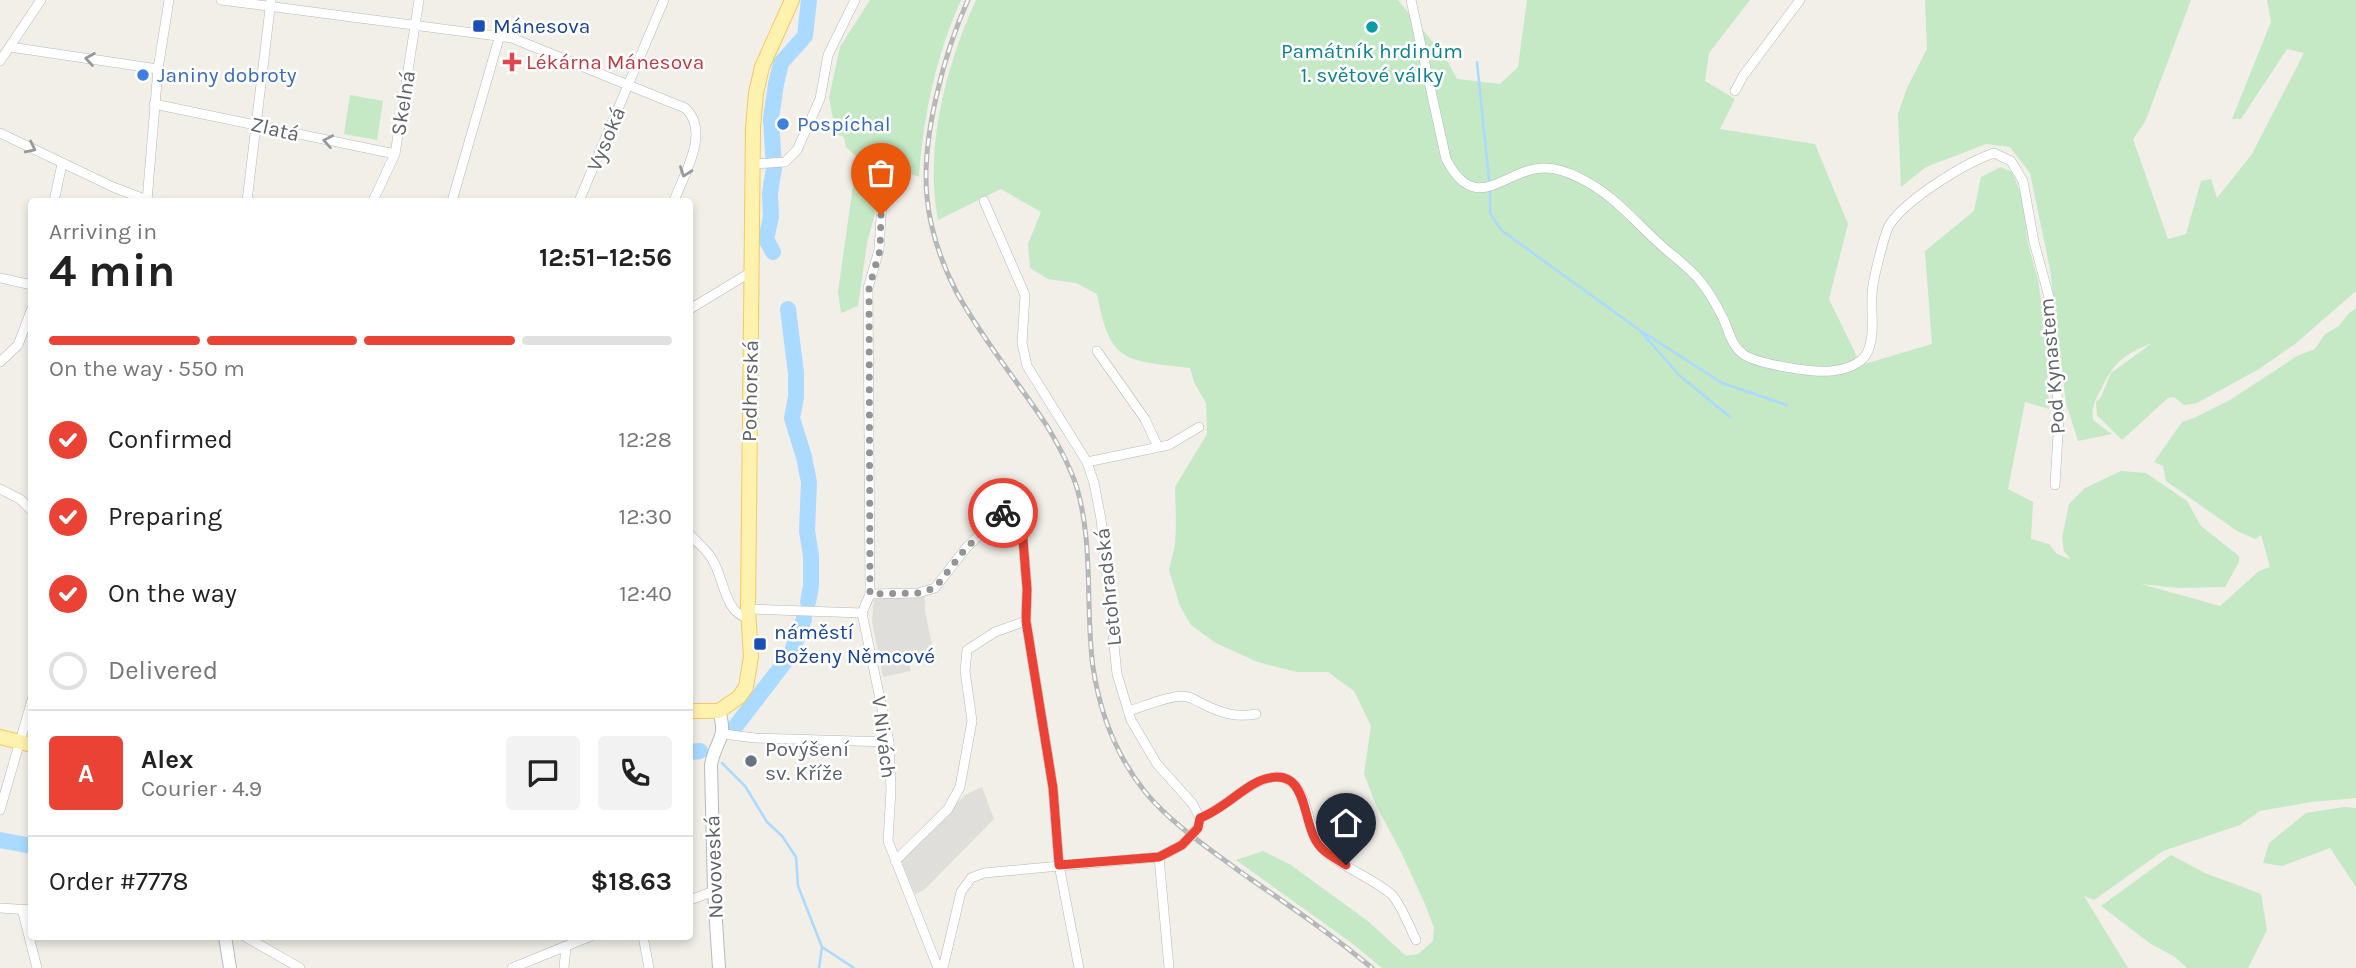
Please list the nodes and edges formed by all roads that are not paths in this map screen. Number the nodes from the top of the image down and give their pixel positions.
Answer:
1 (41, 0) edge
2 (169, 0) edge
3 (221, 0) edge
4 (419, 0) edge
5 (664, 0) edge
6 (792, 0) edge
7 (855, 0) edge
8 (1411, 0) edge
9 (1800, 0) edge
10 (271, 3) edge
11 (415, 25) junction
12 (500, 35) junction
13 (10, 47) junction
14 (0, 61) edge
15 (158, 69) junction
16 (629, 85) junction
17 (1735, 91) dead end
18 (154, 104) junction
19 (257, 125) junction
20 (0, 133) edge
21 (395, 154) junction
22 (62, 164) junction
23 (758, 164) junction
24 (55, 198) edge
25 (140, 198) edge
26 (147, 198) edge
27 (247, 198) edge
28 (374, 198) edge
29 (453, 198) edge
30 (580, 198) edge
31 (675, 198) edge
32 (882, 201) dead end
33 (984, 201) dead end
34 (751, 272) junction
35 (0, 278) edge
36 (28, 284) edge
37 (693, 307) edge
38 (28, 319) edge
39 (1097, 351) dead end
40 (0, 362) edge
41 (1199, 427) dead end
42 (1158, 447) junction
43 (1087, 463) junction
44 (2055, 485) dead end
45 (0, 489) edge
46 (28, 507) edge
47 (693, 538) edge
48 (870, 594) junction
49 (862, 612) junction
50 (748, 614) junction
51 (1026, 621) junction
52 (693, 711) edge
53 (1129, 711) junction
54 (719, 712) junction
55 (1256, 714) dead end
56 (28, 725) edge
57 (723, 734) junction
58 (0, 737) edge
59 (889, 742) junction
60 (25, 744) edge
61 (0, 810) edge
62 (1199, 823) junction
63 (1159, 857) junction
64 (895, 861) junction
65 (1059, 865) junction
66 (714, 891) junction
67 (693, 899) edge
68 (0, 908) edge
69 (27, 910) edge
70 (32, 940) edge
71 (226, 940) edge
72 (251, 940) edge
73 (579, 940) edge
74 (644, 940) edge
75 (1416, 940) dead end
76 (566, 946) junction
77 (37, 968) edge
78 (230, 968) edge
79 (300, 968) edge
80 (512, 968) edge
81 (564, 968) edge
82 (649, 968) edge
83 (719, 968) edge
84 (941, 968) edge
85 (1079, 968) edge
86 (1169, 968) edge

1 - 13 street
2 - 15 street
3 - 10 street
4 - 11 street, Skelná
5 - 16 street, Vysoká
6 - 23 main road, Podhorská
7 - 23 street
8 - 44 street, Pod Kynastem
9 - 17 street
10 - 11 street
10 - 19 street
11 - 12 street
11 - 21 street, Skelná
12 - 16 street
12 - 29 street
13 - 14 street
15 -> 13 street
15 - 18 street
16 - 30 street, Vysoká
16 -> 31 street
18 - 19 street, Zlatá
18 - 26 street
21 -> 19 street, Zlatá
19 - 27 street
20 -> 22 street
21 - 28 street, Skelná
22 - 24 street
22 - 25 street
23 - 34 main road, Podhorská
32 - 48 street
33 - 43 street, Letohradská
34 - 37 street
34 - 50 main road, Podhorská
35 - 36 street
38 - 40 street
39 - 42 street
41 - 42 street
42 - 43 street
43 - 53 street, Letohradská
45 - 46 street
47 - 50 street
48 - 49 street
48 - 51 street
49 - 50 street
49 - 59 street, V Nivách
50 - 54 main road, Podhorská
51 - 64 street
51 - 65 street
52 - 54 main road
53 - 55 street
53 - 62 street, Letohradská
54 - 57 street
56 - 60 street
57 - 59 street
57 - 66 street, Novoveská
58 - 60 main road
59 - 64 street, V Nivách
60 - 61 street
62 - 63 street, bridge
62 - 75 street
63 - 65 street
63 - 86 street
64 - 84 street, V Nivách
65 - 84 street
65 - 85 street
66 - 67 street
66 - 83 street, Novoveská
68 - 69 street
70 - 77 street
71 - 78 street
72 - 79 street
73 - 76 street
74 - 82 street
76 - 80 street
76 - 81 street

